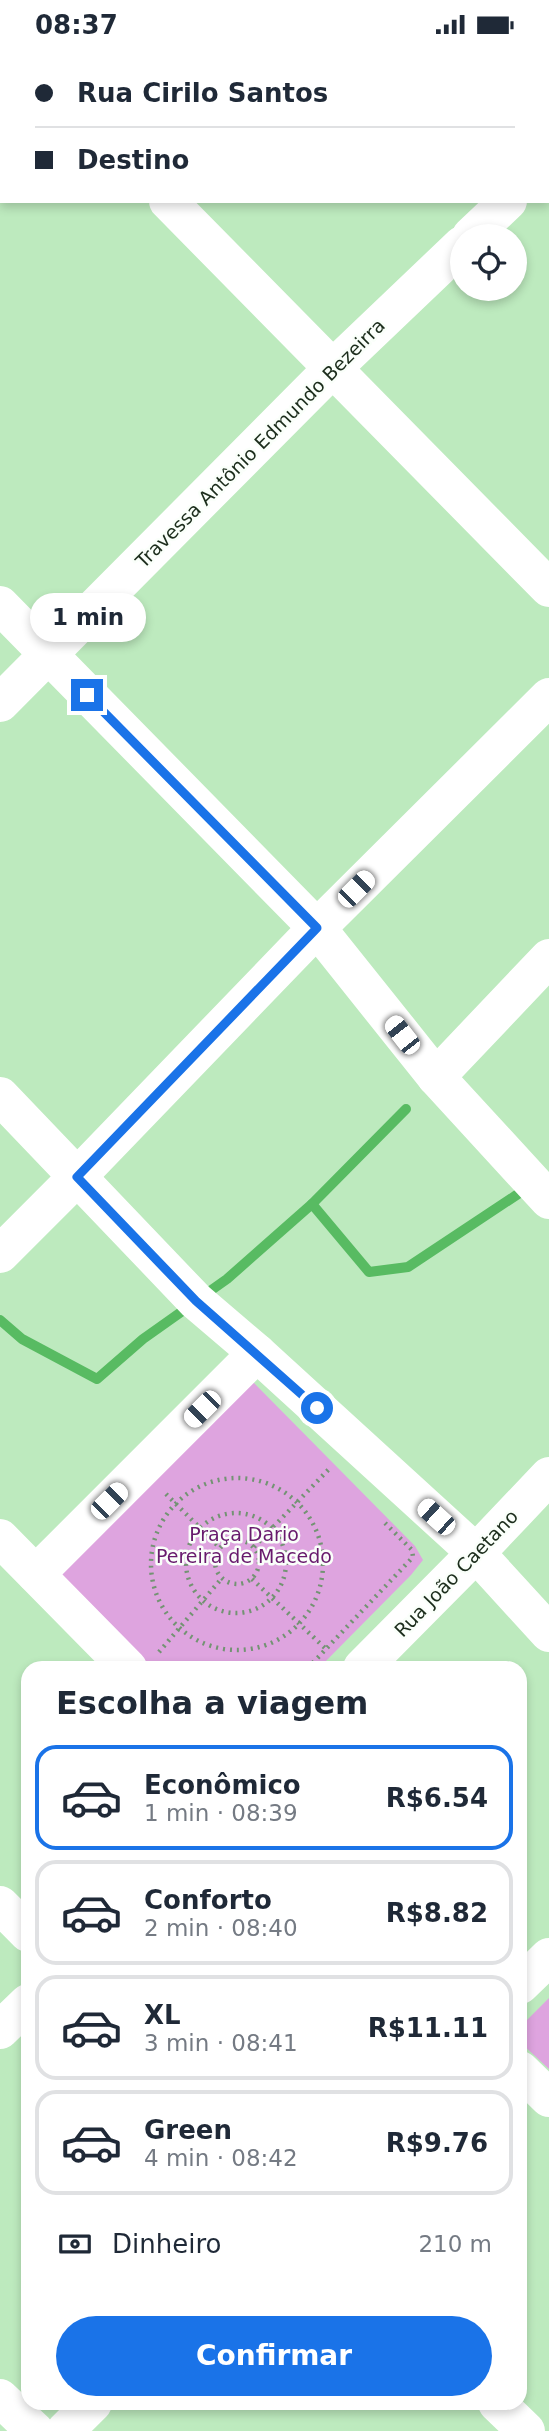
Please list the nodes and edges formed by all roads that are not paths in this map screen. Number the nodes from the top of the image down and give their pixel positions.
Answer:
1 (170, 203) edge
2 (506, 203) edge
3 (484, 224) edge
4 (450, 256) edge
5 (332, 369) junction
6 (549, 588) edge
7 (0, 605) edge
8 (49, 656) junction
9 (549, 697) edge
10 (0, 703) edge
11 (317, 928) junction
12 (549, 958) edge
13 (436, 1077) junction
14 (0, 1096) edge
15 (77, 1177) junction
16 (549, 1200) edge
17 (0, 1254) edge
18 (257, 1353) junction
19 (549, 1476) edge
20 (0, 1538) edge
21 (476, 1553) junction
22 (36, 1574) junction
23 (549, 1633) edge
24 (143, 1661) edge
25 (369, 1661) edge
26 (0, 1905) edge
27 (21, 1926) edge
28 (549, 1957) edge
29 (527, 1978) edge
30 (21, 2010) edge
31 (0, 2030) edge
32 (527, 2077) edge
33 (549, 2098) edge
34 (0, 2398) edge
35 (86, 2410) edge
36 (504, 2410) edge
37 (35, 2431) edge
38 (65, 2431) edge
39 (526, 2431) edge

1 - 5 street
2 - 3 street
4 - 5 street, Travessa Antônio Edmundo Bezeirra
5 - 6 street
5 - 8 street, Travessa Antônio Edmundo Bezeirra
7 - 8 street
8 - 10 street, Travessa Antônio Edmundo Bezeirra
8 - 11 street
9 - 11 street
11 - 13 street
11 - 15 street
12 - 13 street
13 - 16 street
14 - 15 street
15 - 17 street
15 - 18 street
18 - 21 street
18 - 22 street
19 - 21 street, Rua João Caetano
20 - 22 street
21 - 23 street
21 - 25 street, Rua João Caetano
22 - 24 street
26 - 27 street
28 - 29 street
30 - 31 street
32 - 33 street
34 - 37 street
35 - 38 street
36 - 39 street

